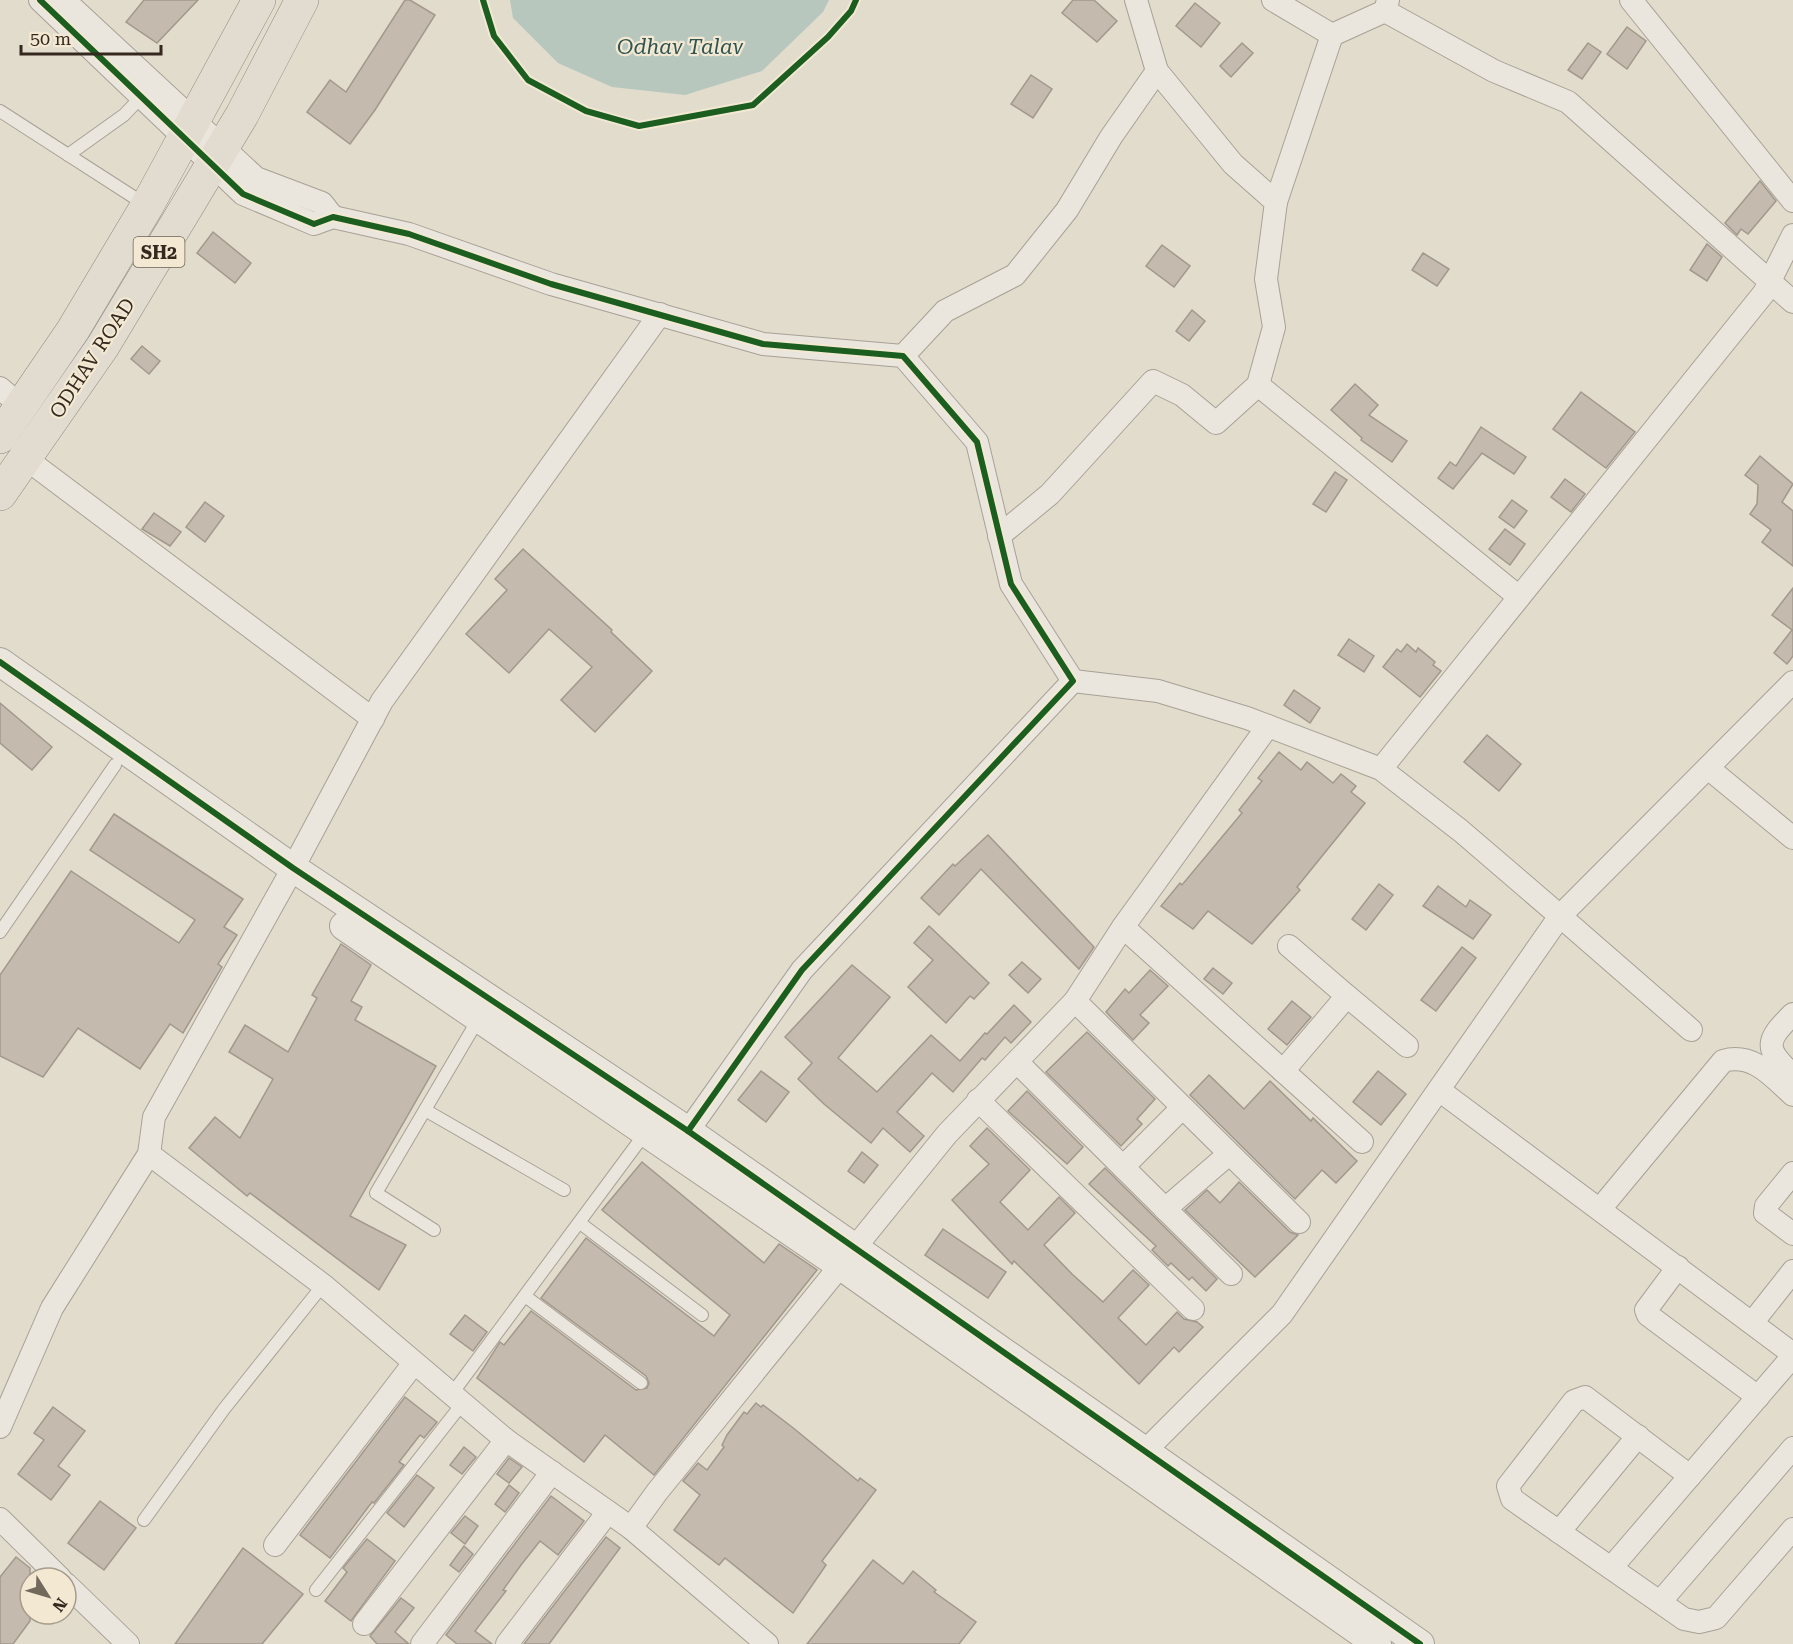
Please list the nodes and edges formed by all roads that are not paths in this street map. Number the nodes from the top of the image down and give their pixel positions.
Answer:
1 (40, 0) edge
2 (64, 0) edge
3 (259, 0) edge
4 (302, 0) edge
5 (1136, 0) edge
6 (1273, 0) edge
7 (1631, 0) edge
8 (1387, 6) edge
9 (1332, 35) junction
10 (1156, 71) junction
11 (148, 91) junction
12 (0, 111) edge
13 (189, 130) junction
14 (68, 155) junction
15 (216, 157) junction
16 (1793, 201) edge
17 (1276, 202) junction
18 (147, 206) junction
19 (1793, 235) edge
20 (1769, 283) junction
21 (1793, 302) edge
22 (660, 314) junction
23 (903, 356) junction
24 (1258, 385) junction
25 (11, 397) edge
26 (0, 437) edge
27 (25, 458) junction
28 (0, 494) edge
29 (999, 536) junction
30 (1519, 597) junction
31 (0, 663) edge
32 (1073, 681) junction
33 (1793, 682) edge
34 (0, 684) edge
35 (373, 718) junction
36 (1268, 726) junction
37 (115, 765) junction
38 (1708, 768) junction
39 (1381, 769) junction
40 (1793, 838) edge
41 (289, 876) junction
42 (1560, 916) junction
43 (1124, 927) junction
44 (0, 932) edge
45 (1289, 946) dead end
46 (1347, 996) junction
47 (1075, 1001) junction
48 (1793, 1014) edge
49 (479, 1018) junction
50 (1691, 1030) dead end
51 (1407, 1046) dead end
52 (1017, 1062) junction
53 (1283, 1071) junction
54 (1793, 1076) edge
55 (1440, 1090) junction
56 (1793, 1095) edge
57 (978, 1101) junction
58 (1182, 1108) junction
59 (425, 1110) junction
60 (646, 1131) junction
61 (688, 1131) junction
62 (1362, 1142) dead end
63 (1229, 1154) junction
64 (149, 1155) junction
65 (1123, 1167) junction
66 (1793, 1173) edge
67 (564, 1190) dead end
68 (1165, 1209) junction
69 (1600, 1209) junction
70 (1299, 1222) dead end
71 (580, 1223) junction
72 (434, 1230) dead end
73 (1793, 1234) edge
74 (848, 1257) junction
75 (1678, 1267) junction
76 (1793, 1271) edge
77 (1231, 1274) dead end
78 (323, 1285) junction
79 (525, 1296) junction
80 (1193, 1309) dead end
81 (702, 1315) dead end
82 (1752, 1323) junction
83 (1793, 1355) edge
84 (414, 1363) junction
85 (641, 1383) dead end
86 (1758, 1397) junction
87 (457, 1400) junction
88 (0, 1425) edge
89 (1638, 1436) junction
90 (506, 1440) junction
91 (1793, 1448) edge
92 (1145, 1451) junction
93 (552, 1472) junction
94 (1690, 1476) junction
95 (608, 1512) junction
96 (0, 1519) edge
97 (144, 1520) dead end
98 (631, 1528) junction
99 (1793, 1529) edge
100 (1559, 1532) junction
101 (275, 1545) dead end
102 (48, 1566) edge
103 (1611, 1568) junction
104 (316, 1590) dead end
105 (78, 1596) edge
106 (1660, 1602) junction
107 (364, 1624) dead end
108 (1412, 1642) edge
109 (128, 1644) edge
110 (422, 1644) edge
111 (507, 1644) edge
112 (767, 1644) edge
113 (1377, 1644) edge

1 - 11 street
2 - 11 street
3 - 13 main road, ODHAV ROAD / SH2
4 - 15 main road, ODHAV ROAD / SH2
5 - 10 street
6 - 9 street
7 - 16 street
8 - 9 street
8 - 20 street
9 - 17 street
10 - 17 street
10 - 23 street
11 - 13 street
11 - 14 lane
12 - 14 lane
13 - 15 street
13 - 18 main road, ODHAV ROAD / SH2
14 - 18 lane
15 - 22 street
15 - 27 main road, ODHAV ROAD / SH2
17 - 24 street
18 - 25 main road, ODHAV ROAD / SH2
19 - 20 street
20 - 21 street
20 - 30 street
22 - 23 street
22 - 35 street
23 - 29 street
24 - 29 street
24 - 30 street
25 - 26 main road, ODHAV ROAD / SH2
27 - 28 main road, ODHAV ROAD / SH2
27 - 35 street
29 - 32 street
30 - 39 street
31 - 41 street
32 - 36 street
32 - 61 street
33 - 38 street
34 - 37 street
35 - 41 street
36 - 39 street
36 - 43 street
37 - 41 street
37 - 44 lane
38 - 40 street
38 - 42 street
39 - 42 street
41 - 49 street
41 - 61 street
41 - 64 street
42 - 50 street
42 - 55 street
43 - 47 street
43 - 53 street
45 - 46 street
46 - 51 street
46 - 53 street
47 - 52 street
47 - 58 street
48 - 54 street
49 - 59 lane
49 - 60 street
52 - 57 street
52 - 65 street
53 - 62 street
55 - 69 street
55 - 92 street
56 - 69 street
57 - 74 street
57 - 80 street
58 - 63 street
58 - 65 street
59 - 67 lane
59 - 72 lane
60 - 71 lane
60 - 74 street
61 - 74 street
63 - 68 street
63 - 70 street
64 - 78 street
64 - 88 street
65 - 68 street
66 - 73 street
68 - 77 street
69 - 75 street
71 - 79 lane
71 - 81 lane
74 - 92 street
74 - 98 street
74 - 113 street
75 - 82 street
75 - 86 street
76 - 82 street
78 - 84 street
78 - 97 lane
79 - 85 lane
79 - 87 lane
82 - 83 street
83 - 86 street
84 - 87 street
84 - 101 street
86 - 94 street
87 - 90 street
87 - 104 lane
89 - 94 street
89 - 100 street
89 - 100 street
90 - 93 street
90 - 107 street
91 - 106 street
92 - 108 street
93 - 95 street
93 - 110 street
94 - 103 street
95 - 98 street
95 - 111 street
96 - 102 street
98 - 112 street
99 - 106 street
100 - 103 street
103 - 106 street
105 - 109 street

